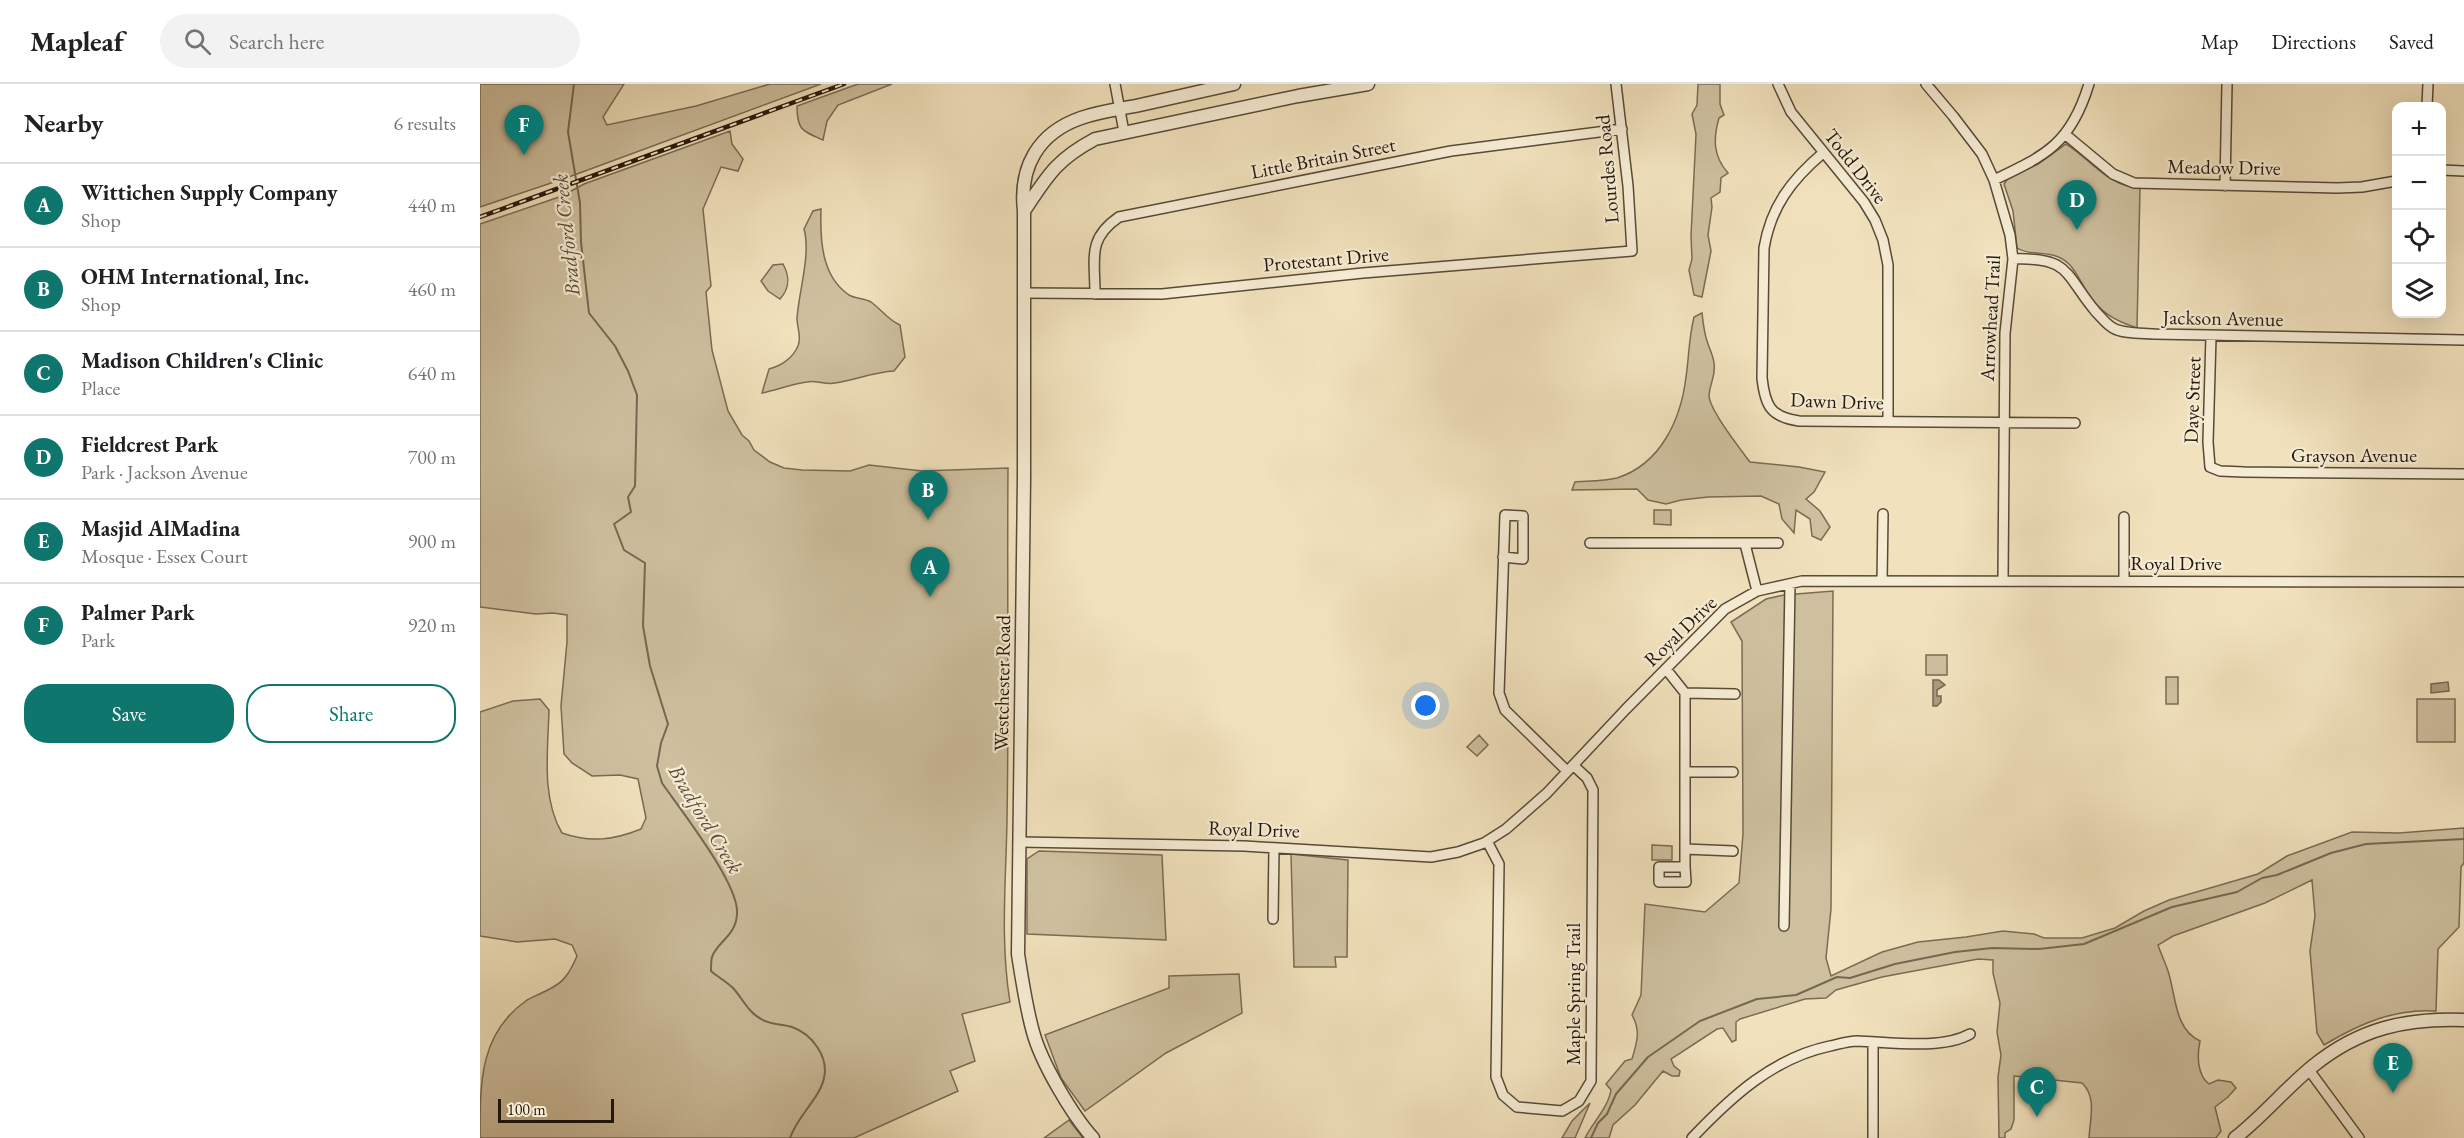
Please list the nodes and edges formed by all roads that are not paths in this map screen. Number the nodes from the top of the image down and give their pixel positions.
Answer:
1 (1115, 84) edge
2 (1234, 84) edge
3 (1368, 84) edge
4 (1616, 84) edge
5 (1778, 84) edge
6 (1926, 84) edge
7 (2090, 84) edge
8 (2227, 84) edge
9 (2428, 84) edge
10 (2427, 102) edge
11 (1121, 109) junction
12 (1622, 129) junction
13 (1124, 132) junction
14 (2066, 135) junction
15 (1822, 153) junction
16 (2446, 170) edge
17 (2464, 171) edge
18 (1994, 180) junction
19 (2392, 181) edge
20 (2225, 186) junction
21 (1024, 211) junction
22 (1632, 251) joint
23 (2013, 259) junction
24 (1024, 293) junction
25 (1095, 294) junction
26 (2211, 336) junction
27 (2464, 340) edge
28 (1888, 421) junction
29 (2003, 422) junction
30 (2075, 423) dead end
31 (2244, 472) joint
32 (2464, 474) edge
33 (1883, 514) dead end
34 (2124, 518) dead end
35 (1590, 543) dead end
36 (1778, 543) dead end
37 (1745, 544) junction
38 (1503, 558) junction
39 (2003, 580) junction
40 (1882, 581) junction
41 (2124, 581) junction
42 (2464, 582) edge
43 (1790, 584) junction
44 (1758, 591) junction
45 (1666, 669) junction
46 (1685, 693) junction
47 (1735, 694) dead end
48 (1570, 768) junction
49 (1685, 772) junction
50 (1733, 772) dead end
51 (1487, 841) junction
52 (1020, 842) junction
53 (1274, 848) junction
54 (1686, 849) junction
55 (1733, 851) dead end
56 (1686, 867) dead end
57 (1273, 919) dead end
58 (1784, 926) dead end
59 (2464, 1020) edge
60 (1970, 1034) dead end
61 (1873, 1043) junction
62 (2309, 1070) junction
63 (1093, 1138) edge
64 (1692, 1138) edge
65 (1873, 1138) edge
66 (2235, 1138) edge
67 (2359, 1138) edge

1 - 11 street
2 - 11 street, Westchester Road
3 - 13 street
4 - 12 street, Lourdes Road
5 - 15 street, Todd Drive
6 - 18 street, Arrowhead Trail
7 - 14 street
8 - 20 street
9 - 10 street
11 - 13 street
11 - 21 street, Westchester Road
12 - 22 street, Lourdes Road
12 - 25 street, Little Britain Street
13 - 21 street
14 - 18 street
14 - 20 street, Meadow Drive
15 - 28 street, Todd Drive
15 - 28 street, Dawn Drive
16 - 17 street
18 - 23 street, Arrowhead Trail
19 - 20 street, Meadow Drive
21 - 24 street, Westchester Road
22 - 25 street, Protestant Drive
23 - 26 street, Jackson Avenue
23 - 29 street, Arrowhead Trail
24 - 25 street, Protestant Drive
24 - 52 street, Westchester Road
26 - 27 street, Jackson Avenue
26 - 31 street, Daye Street
28 - 29 street, Dawn Drive
29 - 30 street, Dawn Drive
29 - 39 street, Arrowhead Trail
31 - 32 street, Grayson Avenue
33 - 40 street
34 - 41 street
35 - 37 street
36 - 37 street
37 - 44 street
38 - 38 street, Maple Spring Trail
38 - 48 street, Maple Spring Trail
39 - 40 street, Royal Drive
39 - 41 street, Royal Drive
40 - 43 street, Royal Drive
41 - 42 street, Royal Drive
43 - 44 street, Royal Drive
43 - 58 street
44 - 45 street, Royal Drive
45 - 46 street
45 - 48 street, Royal Drive
46 - 47 street
46 - 49 street
48 - 51 street, Royal Drive
48 - 51 street, Maple Spring Trail
49 - 50 street
49 - 54 street
51 - 53 street, Royal Drive
52 - 53 street, Royal Drive
52 - 63 street, Westchester Road
53 - 57 street
54 - 55 street
54 - 56 street
59 - 62 street
60 - 61 street
61 - 64 street
61 - 65 street
62 - 66 street
62 - 67 street

